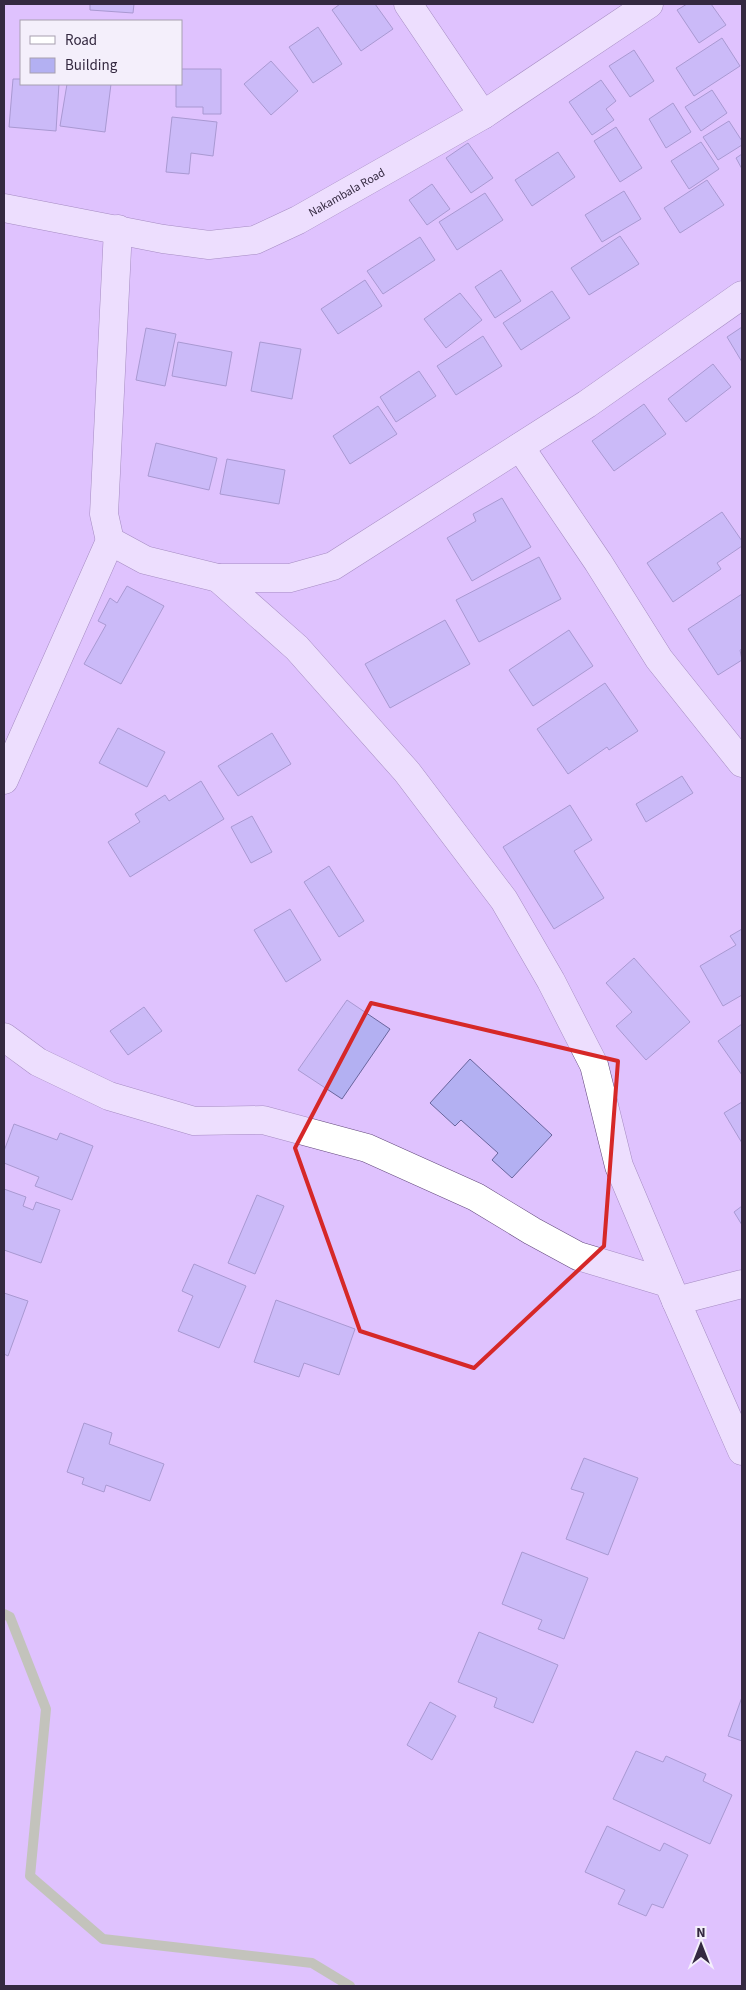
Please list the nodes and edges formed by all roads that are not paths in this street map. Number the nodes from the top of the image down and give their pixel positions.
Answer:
1 (408, 4) edge
2 (649, 4) edge
3 (483, 115) junction
4 (4, 208) edge
5 (118, 229) junction
6 (742, 295) edge
7 (520, 447) junction
8 (110, 542) junction
9 (218, 578) junction
10 (742, 764) edge
11 (4, 780) edge
12 (4, 1037) edge
13 (742, 1284) edge
14 (672, 1292) junction
15 (742, 1451) edge

1 - 3 street
2 - 3 street, Nakambala Road
3 - 5 street, Nakambala Road
4 - 5 street, Nakambala Road
5 - 8 street
6 - 7 street
7 - 9 street
7 - 10 street
8 - 9 street
8 - 11 street
9 - 14 street
12 - 14 street
13 - 14 street
14 - 15 street

